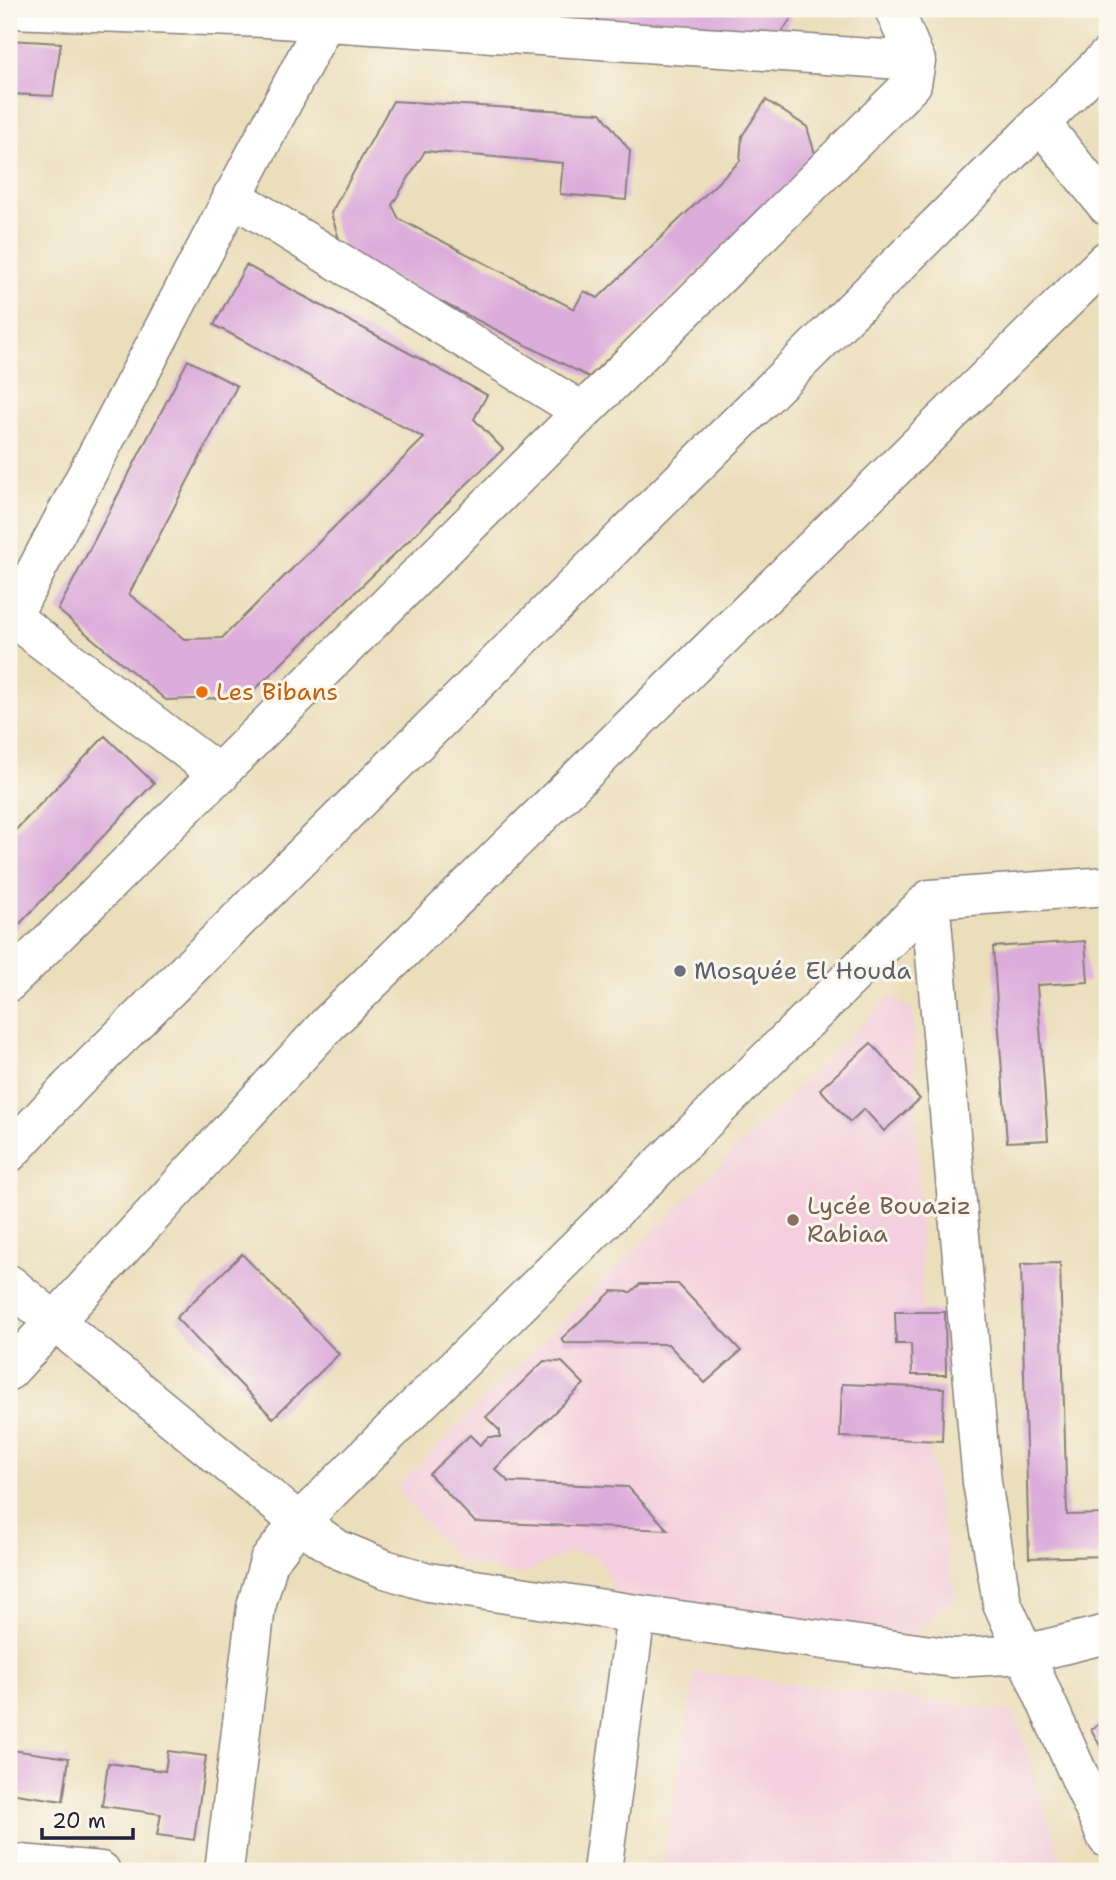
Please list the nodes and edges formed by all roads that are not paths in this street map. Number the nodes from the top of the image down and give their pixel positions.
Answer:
1 (9, 9) edge
2 (894, 9) edge
3 (267, 13) edge
4 (485, 21) edge
5 (325, 22) junction
6 (916, 61) junction
7 (1101, 77) edge
8 (1040, 122) junction
9 (232, 195) junction
10 (1107, 206) edge
11 (1107, 260) edge
12 (583, 412) junction
13 (10, 618) edge
14 (220, 775) junction
15 (1107, 886) edge
16 (930, 899) junction
17 (9, 982) edge
18 (9, 1153) edge
19 (9, 1284) edge
20 (51, 1322) junction
21 (9, 1371) edge
22 (299, 1522) junction
23 (636, 1614) junction
24 (1107, 1634) edge
25 (1025, 1654) junction
26 (1107, 1838) edge
27 (9, 1863) edge
28 (100, 1871) edge
29 (224, 1871) edge
30 (602, 1871) edge

1 - 3 street
2 - 6 street
3 - 5 street
4 - 5 street
4 - 6 street
5 - 9 street
6 - 12 street
7 - 8 street
8 - 10 street
8 - 18 street
9 - 12 street
9 - 13 street
11 - 20 street
12 - 14 street
13 - 14 street
14 - 17 street
15 - 16 street
16 - 22 street
16 - 25 street
19 - 20 street
20 - 21 street
20 - 22 street
22 - 23 street
22 - 29 street
23 - 25 street
23 - 30 street
24 - 25 street
25 - 26 street
27 - 28 street

